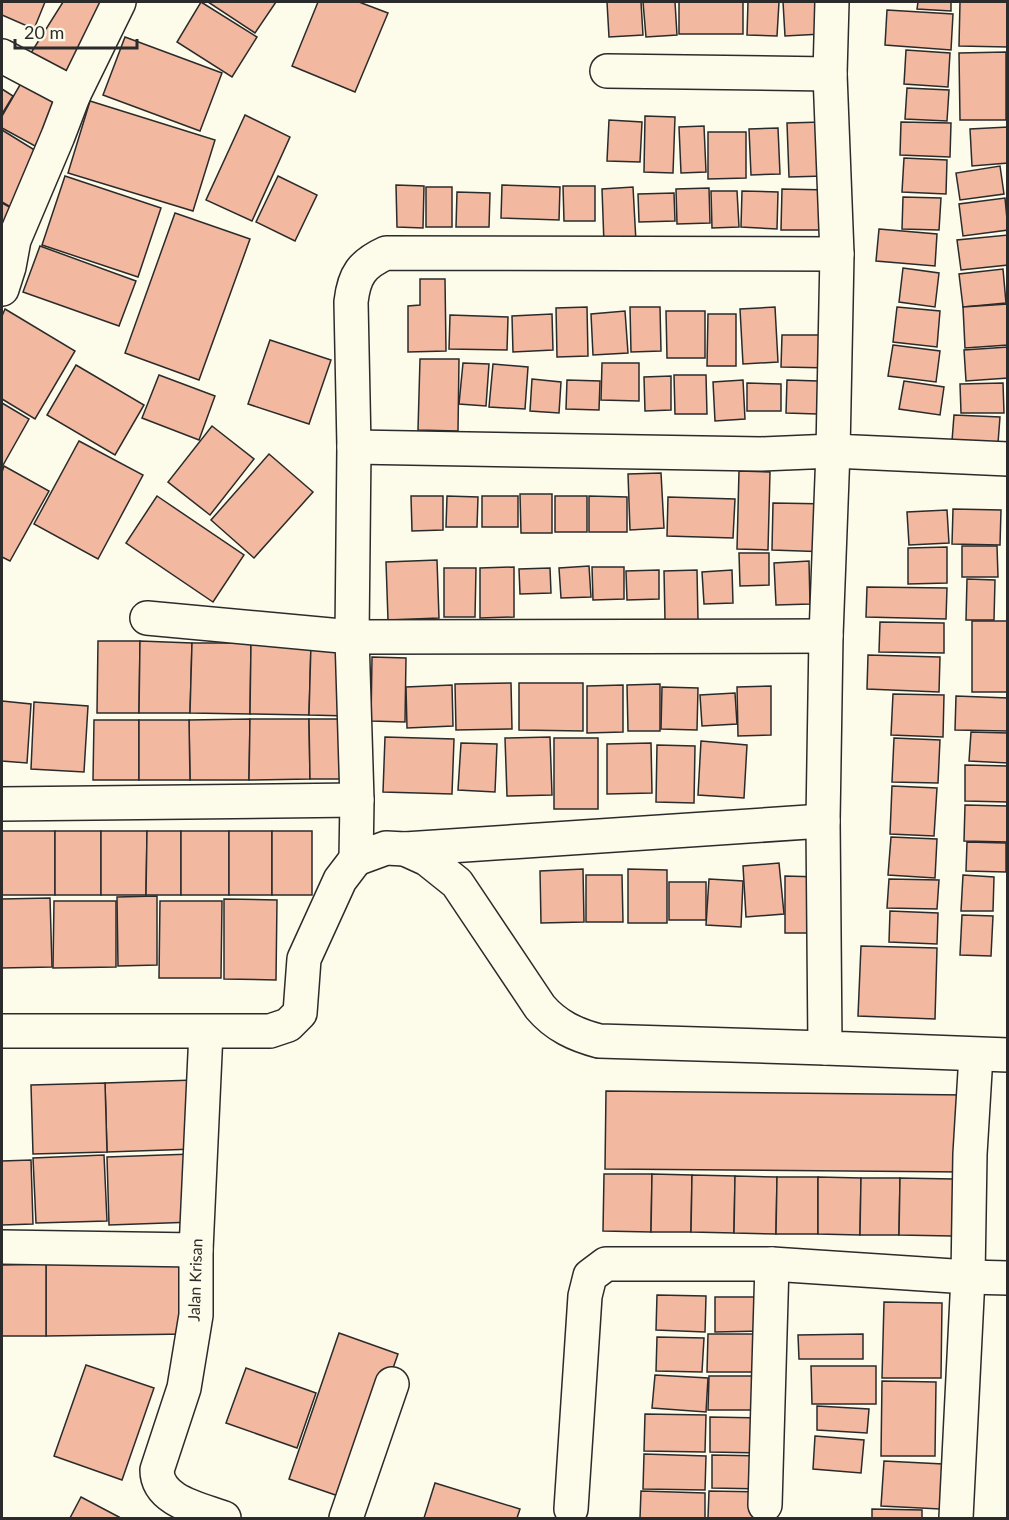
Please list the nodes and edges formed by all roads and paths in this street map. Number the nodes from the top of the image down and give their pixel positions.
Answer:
1 (118, 2) edge
2 (832, 2) edge
3 (2, 56) edge
4 (607, 71) dead end
5 (830, 74) junction
6 (74, 94) junction
7 (837, 254) junction
8 (2, 289) edge
9 (354, 447) junction
10 (833, 451) junction
11 (1008, 459) edge
12 (147, 618) dead end
13 (826, 636) junction
14 (352, 637) junction
15 (357, 800) junction
16 (2, 804) edge
17 (823, 821) junction
18 (405, 849) junction
19 (356, 859) junction
20 (2, 1031) edge
21 (206, 1032) junction
22 (825, 1048) junction
23 (992, 1055) edge
24 (2, 1248) edge
25 (196, 1250) junction
26 (772, 1264) junction
27 (968, 1277) junction
28 (1008, 1278) edge
29 (392, 1384) dead end
30 (765, 1504) dead end
31 (571, 1509) dead end
32 (224, 1518) edge
33 (346, 1518) edge
34 (956, 1518) edge

1 - 6 street
2 - 5 street
3 - 6 street
4 - 5 street
5 - 7 street
6 - 8 street
7 - 9 street
7 - 10 street
9 - 10 street
9 - 14 street
10 - 11 street
10 - 13 street
12 - 14 street
13 - 14 street
13 - 17 street
14 - 15 street
15 - 16 street
15 - 19 street
17 - 18 street
17 - 22 street
18 - 19 street
18 - 22 street
19 - 21 street
20 - 21 street
21 - 25 street, Jalan Krisan
22 - 23 street
23 - 27 street
24 - 25 street
25 - 32 street, Jalan Krisan
26 - 27 street
26 - 30 street
26 - 31 street
27 - 28 street
27 - 34 street
29 - 33 street

